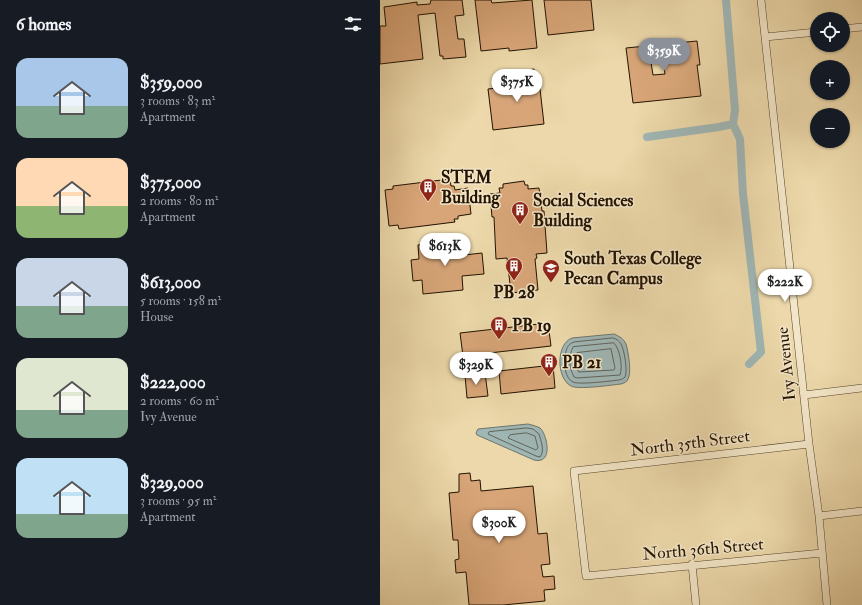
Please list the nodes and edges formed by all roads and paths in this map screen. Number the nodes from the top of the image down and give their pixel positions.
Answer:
1 (761, 0) edge
2 (862, 27) edge
3 (850, 28) edge
4 (810, 33) edge
5 (765, 37) junction
6 (862, 388) edge
7 (804, 395) junction
8 (810, 444) junction
9 (862, 511) edge
10 (819, 516) junction
11 (822, 553) junction
12 (692, 564) junction
13 (586, 576) joint
14 (696, 605) edge
15 (827, 605) edge

1 - 5 street, Ivy Avenue
2 - 3 street
4 - 5 street
5 - 7 street, Ivy Avenue
6 - 7 street
7 - 8 street, Ivy Avenue
8 - 10 street, Ivy Avenue
8 - 13 street, North 35th Street
9 - 10 street
10 - 11 street, Ivy Avenue
11 - 12 street, North 36th Street
11 - 15 street, Ivy Avenue
12 - 13 street, North 36th Street
12 - 14 street

